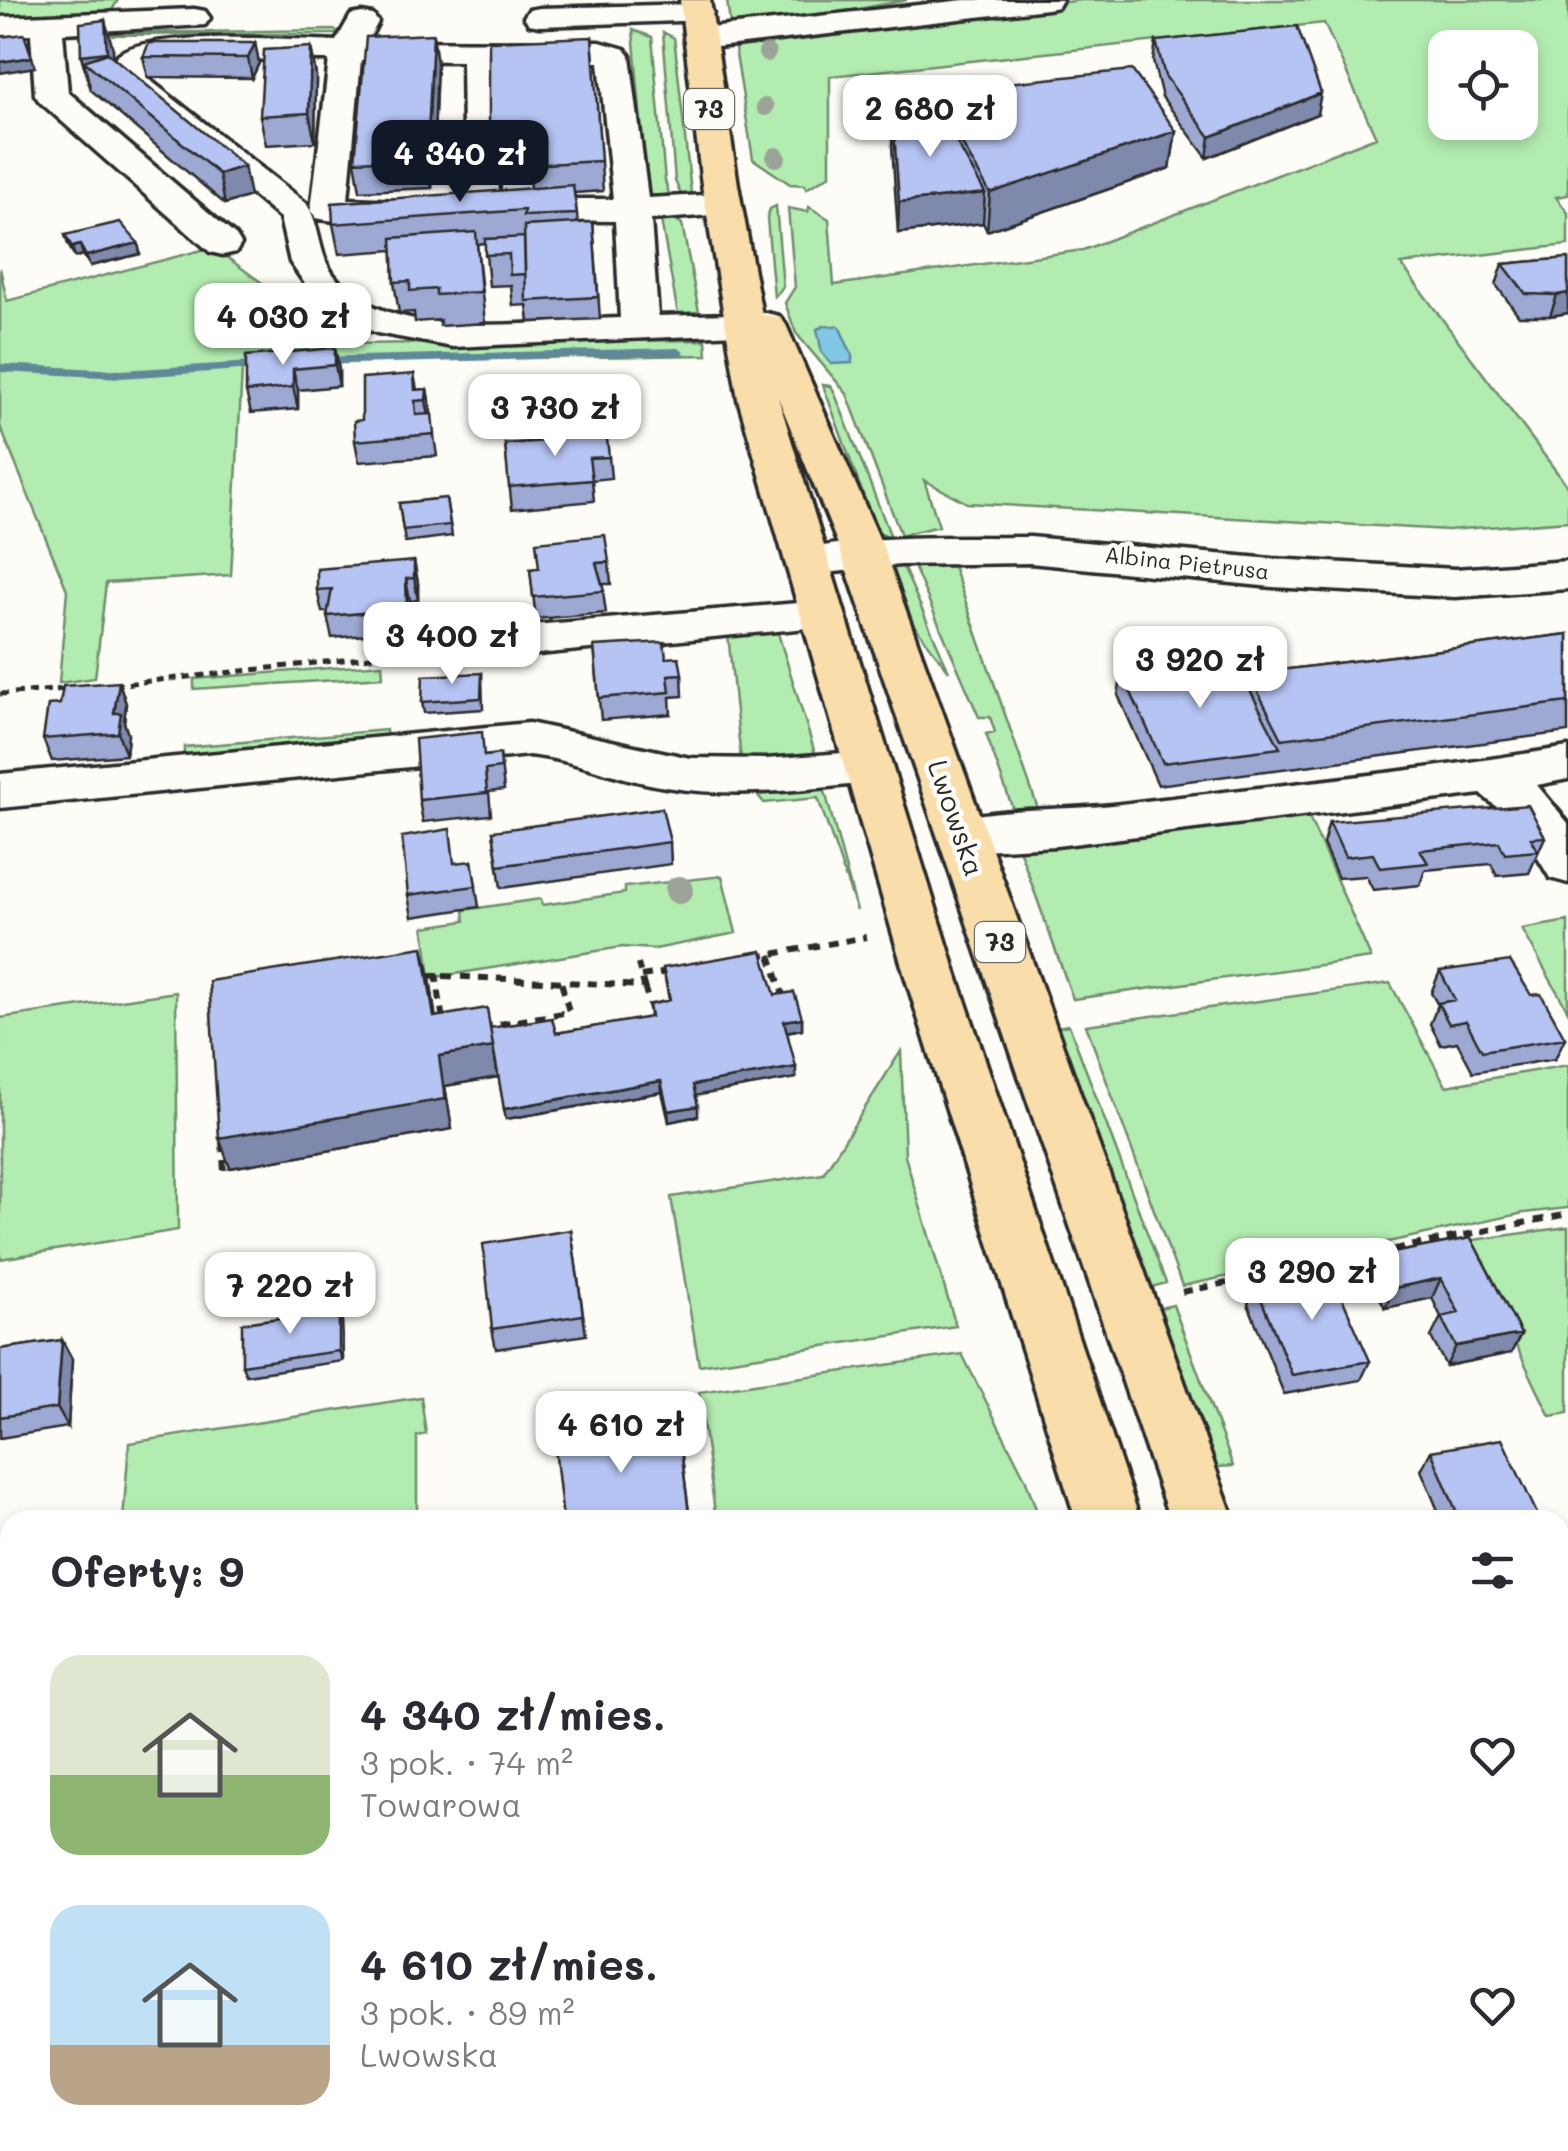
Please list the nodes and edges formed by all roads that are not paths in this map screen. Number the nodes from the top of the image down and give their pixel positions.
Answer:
1 (1048, 0) edge
2 (507, 17) dead end
3 (697, 17) edge
4 (217, 18) dead end
5 (329, 18) dead end
6 (46, 22) junction
7 (0, 26) edge
8 (346, 52) junction
9 (478, 52) junction
10 (482, 209) junction
11 (311, 210) junction
12 (632, 210) junction
13 (726, 220) junction
14 (223, 244) dead end
15 (756, 325) junction
16 (640, 328) junction
17 (864, 555) junction
18 (807, 562) junction
19 (1568, 575) edge
20 (822, 616) junction
21 (486, 644) road end
22 (1568, 763) edge
23 (868, 767) junction
24 (1487, 777) junction
25 (0, 792) edge
26 (962, 834) junction
27 (1568, 865) edge
28 (1105, 1510) edge
29 (1199, 1510) edge

1 - 3 street
2 - 3 street
3 - 13 main road, Lwowska / 73
4 - 6 street
5 - 8 street
6 - 7 street
6 - 14 street
8 - 9 street
8 - 11 street
8 - 11 street
9 - 10 street
9 - 12 street
10 - 11 street
10 - 12 street
11 - 16 street
12 - 13 street
12 - 16 street
13 - 15 main road, Lwowska / 73
15 - 16 street
15 - 17 main road, Lwowska / 73
15 - 18 main road, Lwowska / 73
17 - 18 street, Albina Pietrusa
17 - 19 street, Albina Pietrusa
17 - 26 main road, Lwowska / 73
18 - 20 main road, Lwowska / 73
20 - 21 street
20 - 23 main road, Lwowska / 73
22 - 24 street
23 - 25 street
23 - 28 main road, Lwowska / 73
24 - 26 street
24 - 27 street
26 - 29 main road, Lwowska / 73

